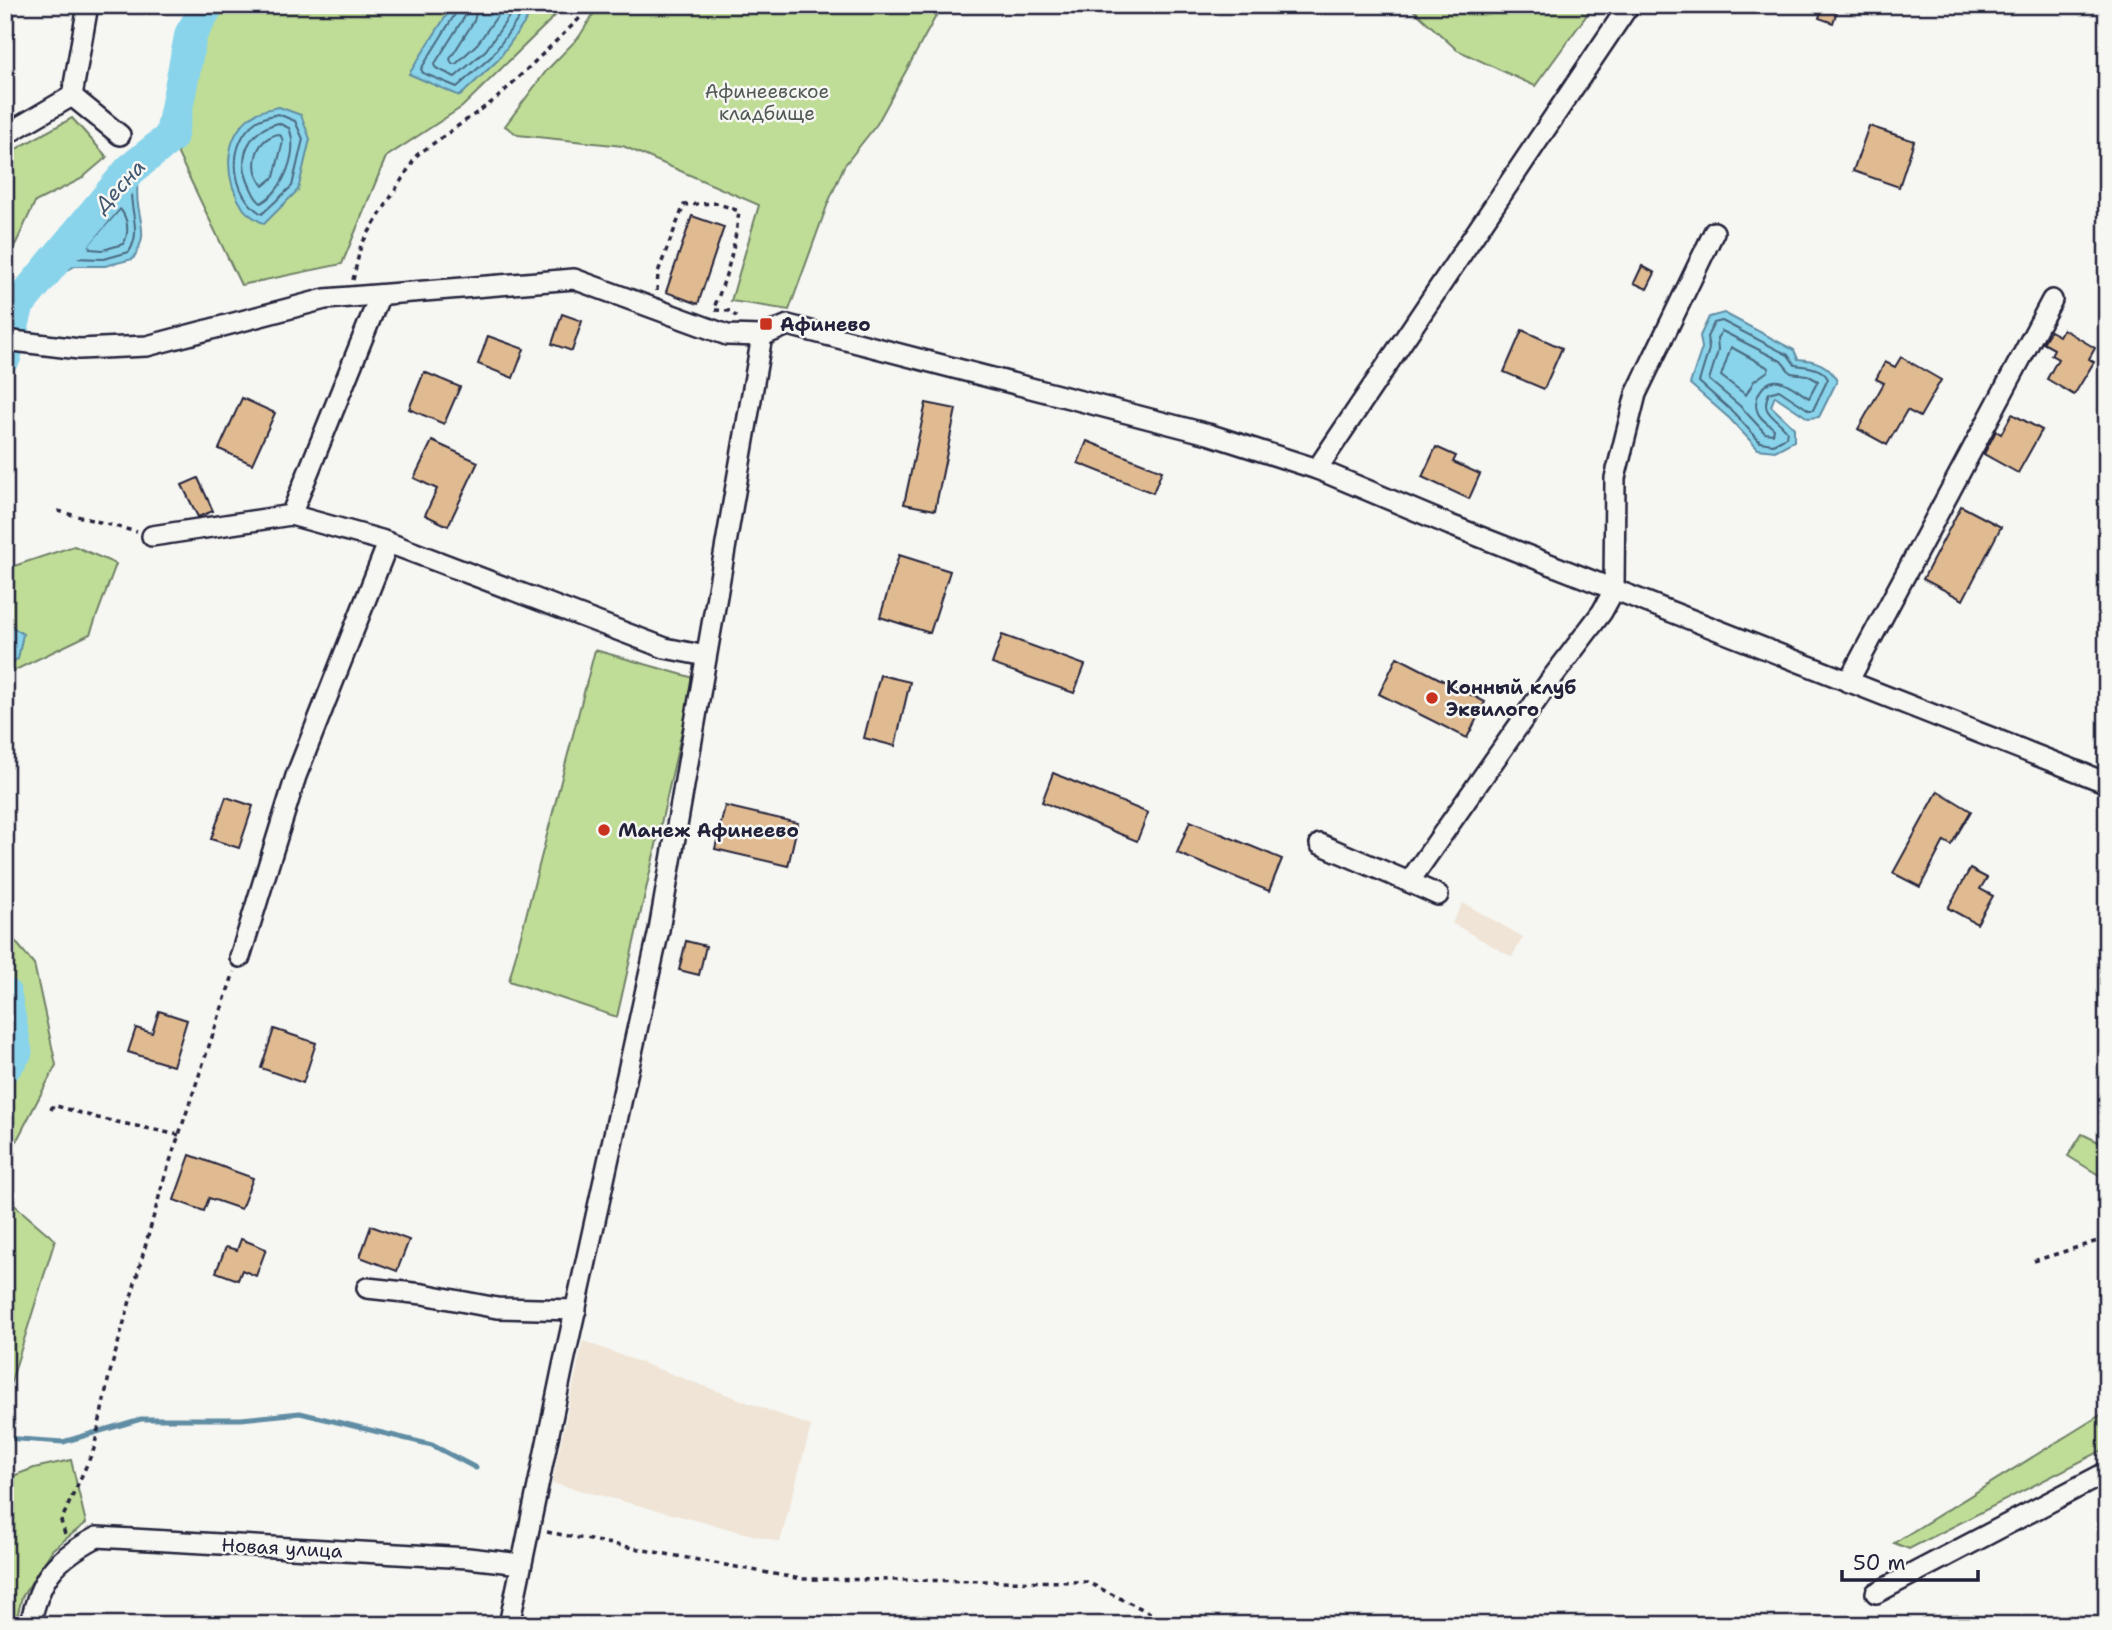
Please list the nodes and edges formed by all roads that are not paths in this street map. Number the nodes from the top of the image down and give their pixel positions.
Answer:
1 (89, 5) edge
2 (1629, 5) edge
3 (72, 96) junction
4 (5, 135) edge
5 (120, 135) dead end
6 (1714, 232) dead end
7 (380, 295) junction
8 (2052, 300) dead end
9 (755, 335) junction
10 (5, 340) edge
11 (1317, 469) junction
12 (291, 514) junction
13 (152, 536) road end
14 (388, 542) junction
15 (1614, 590) junction
16 (706, 656) junction
17 (1848, 682) junction
18 (2107, 783) edge
19 (1320, 844) dead end
20 (1409, 882) junction
21 (1438, 895) dead end
22 (240, 957) road end
23 (367, 1288) dead end
24 (576, 1310) junction
25 (2107, 1472) edge
26 (521, 1564) junction
27 (1876, 1593) dead end
28 (30, 1625) edge
29 (509, 1625) edge

1 - 3 street
2 - 11 street
3 - 4 street
3 - 5 street
6 - 15 street
7 - 9 street
7 - 10 street
7 - 12 street
8 - 17 street
9 - 11 street
9 - 16 street
11 - 15 street
12 - 13 street
12 - 14 street
14 - 16 street
14 - 22 street
15 - 17 street
15 - 20 street
16 - 24 street
17 - 18 street
19 - 20 street
20 - 21 street
23 - 24 street
24 - 26 street
25 - 27 street
26 - 28 street, Новая улица
26 - 29 street

